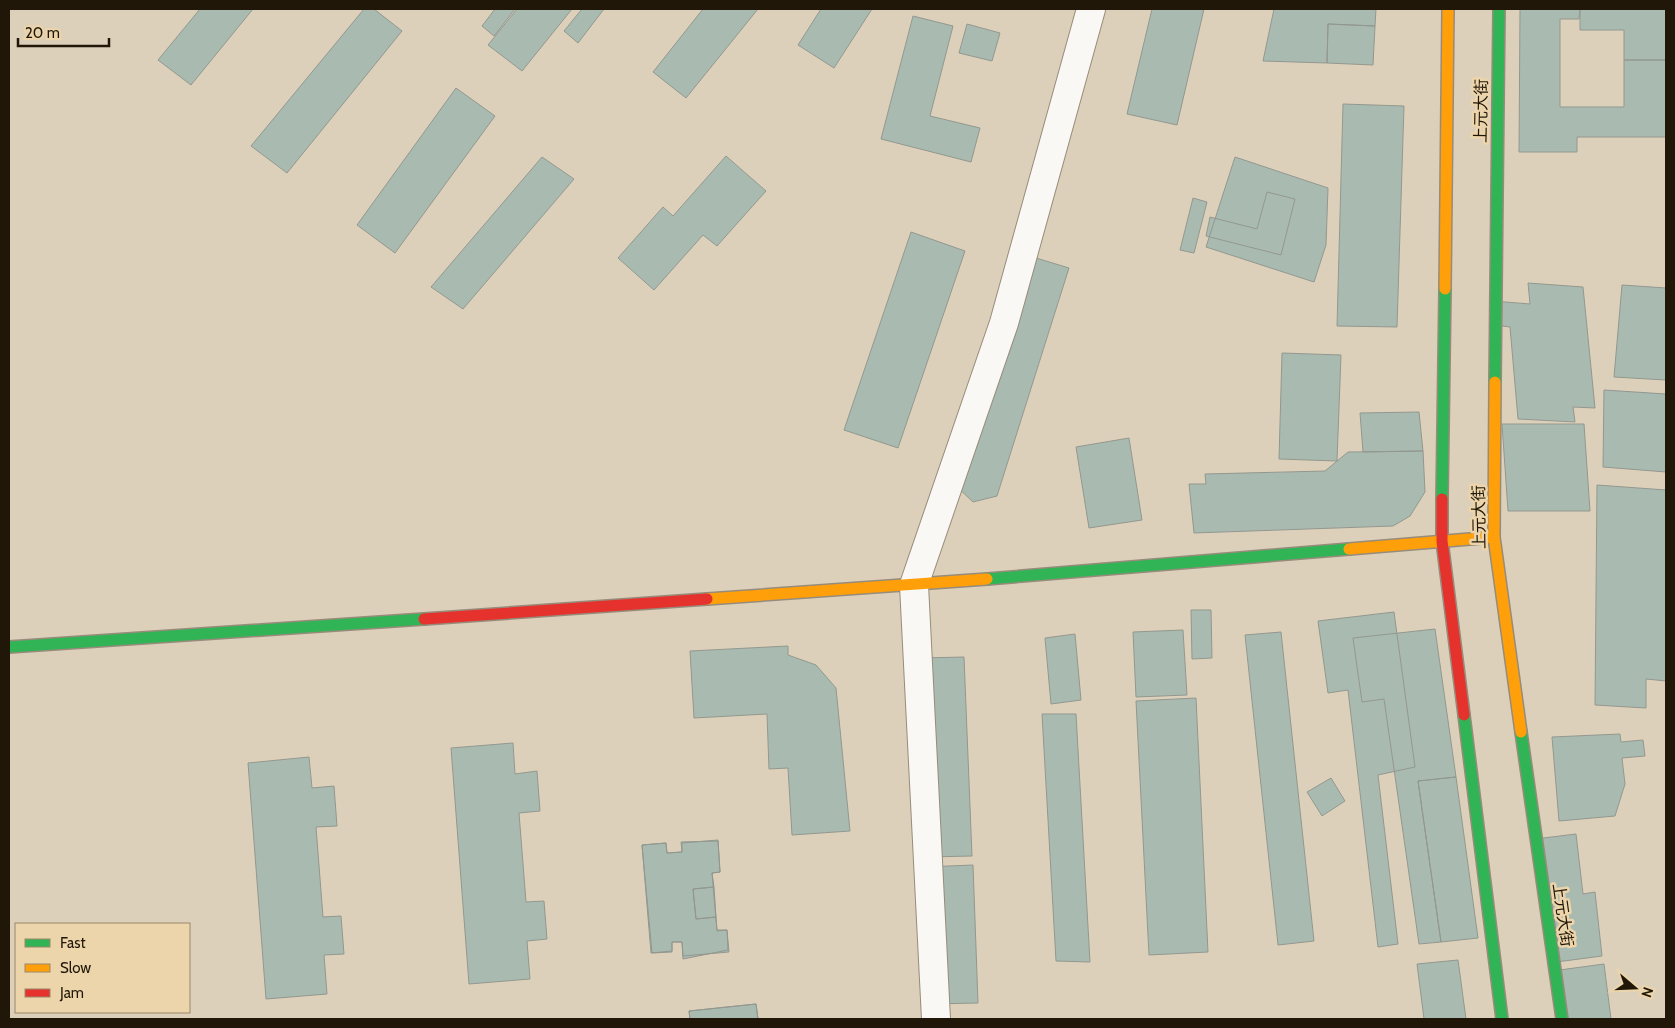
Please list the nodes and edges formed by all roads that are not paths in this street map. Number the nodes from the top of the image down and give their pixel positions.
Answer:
1 (1091, 9) edge
2 (1448, 9) edge
3 (1499, 9) edge
4 (1494, 537) junction
5 (1442, 541) junction
6 (914, 585) junction
7 (9, 647) edge
8 (936, 1019) edge
9 (1502, 1019) edge
10 (1562, 1019) edge

1 - 6 street
2 - 5 main road
3 - 4 main road, 上元大街
4 - 5 main road
4 - 10 main road, 上元大街
5 - 6 main road
5 - 9 main road
6 - 7 main road
6 - 8 street

